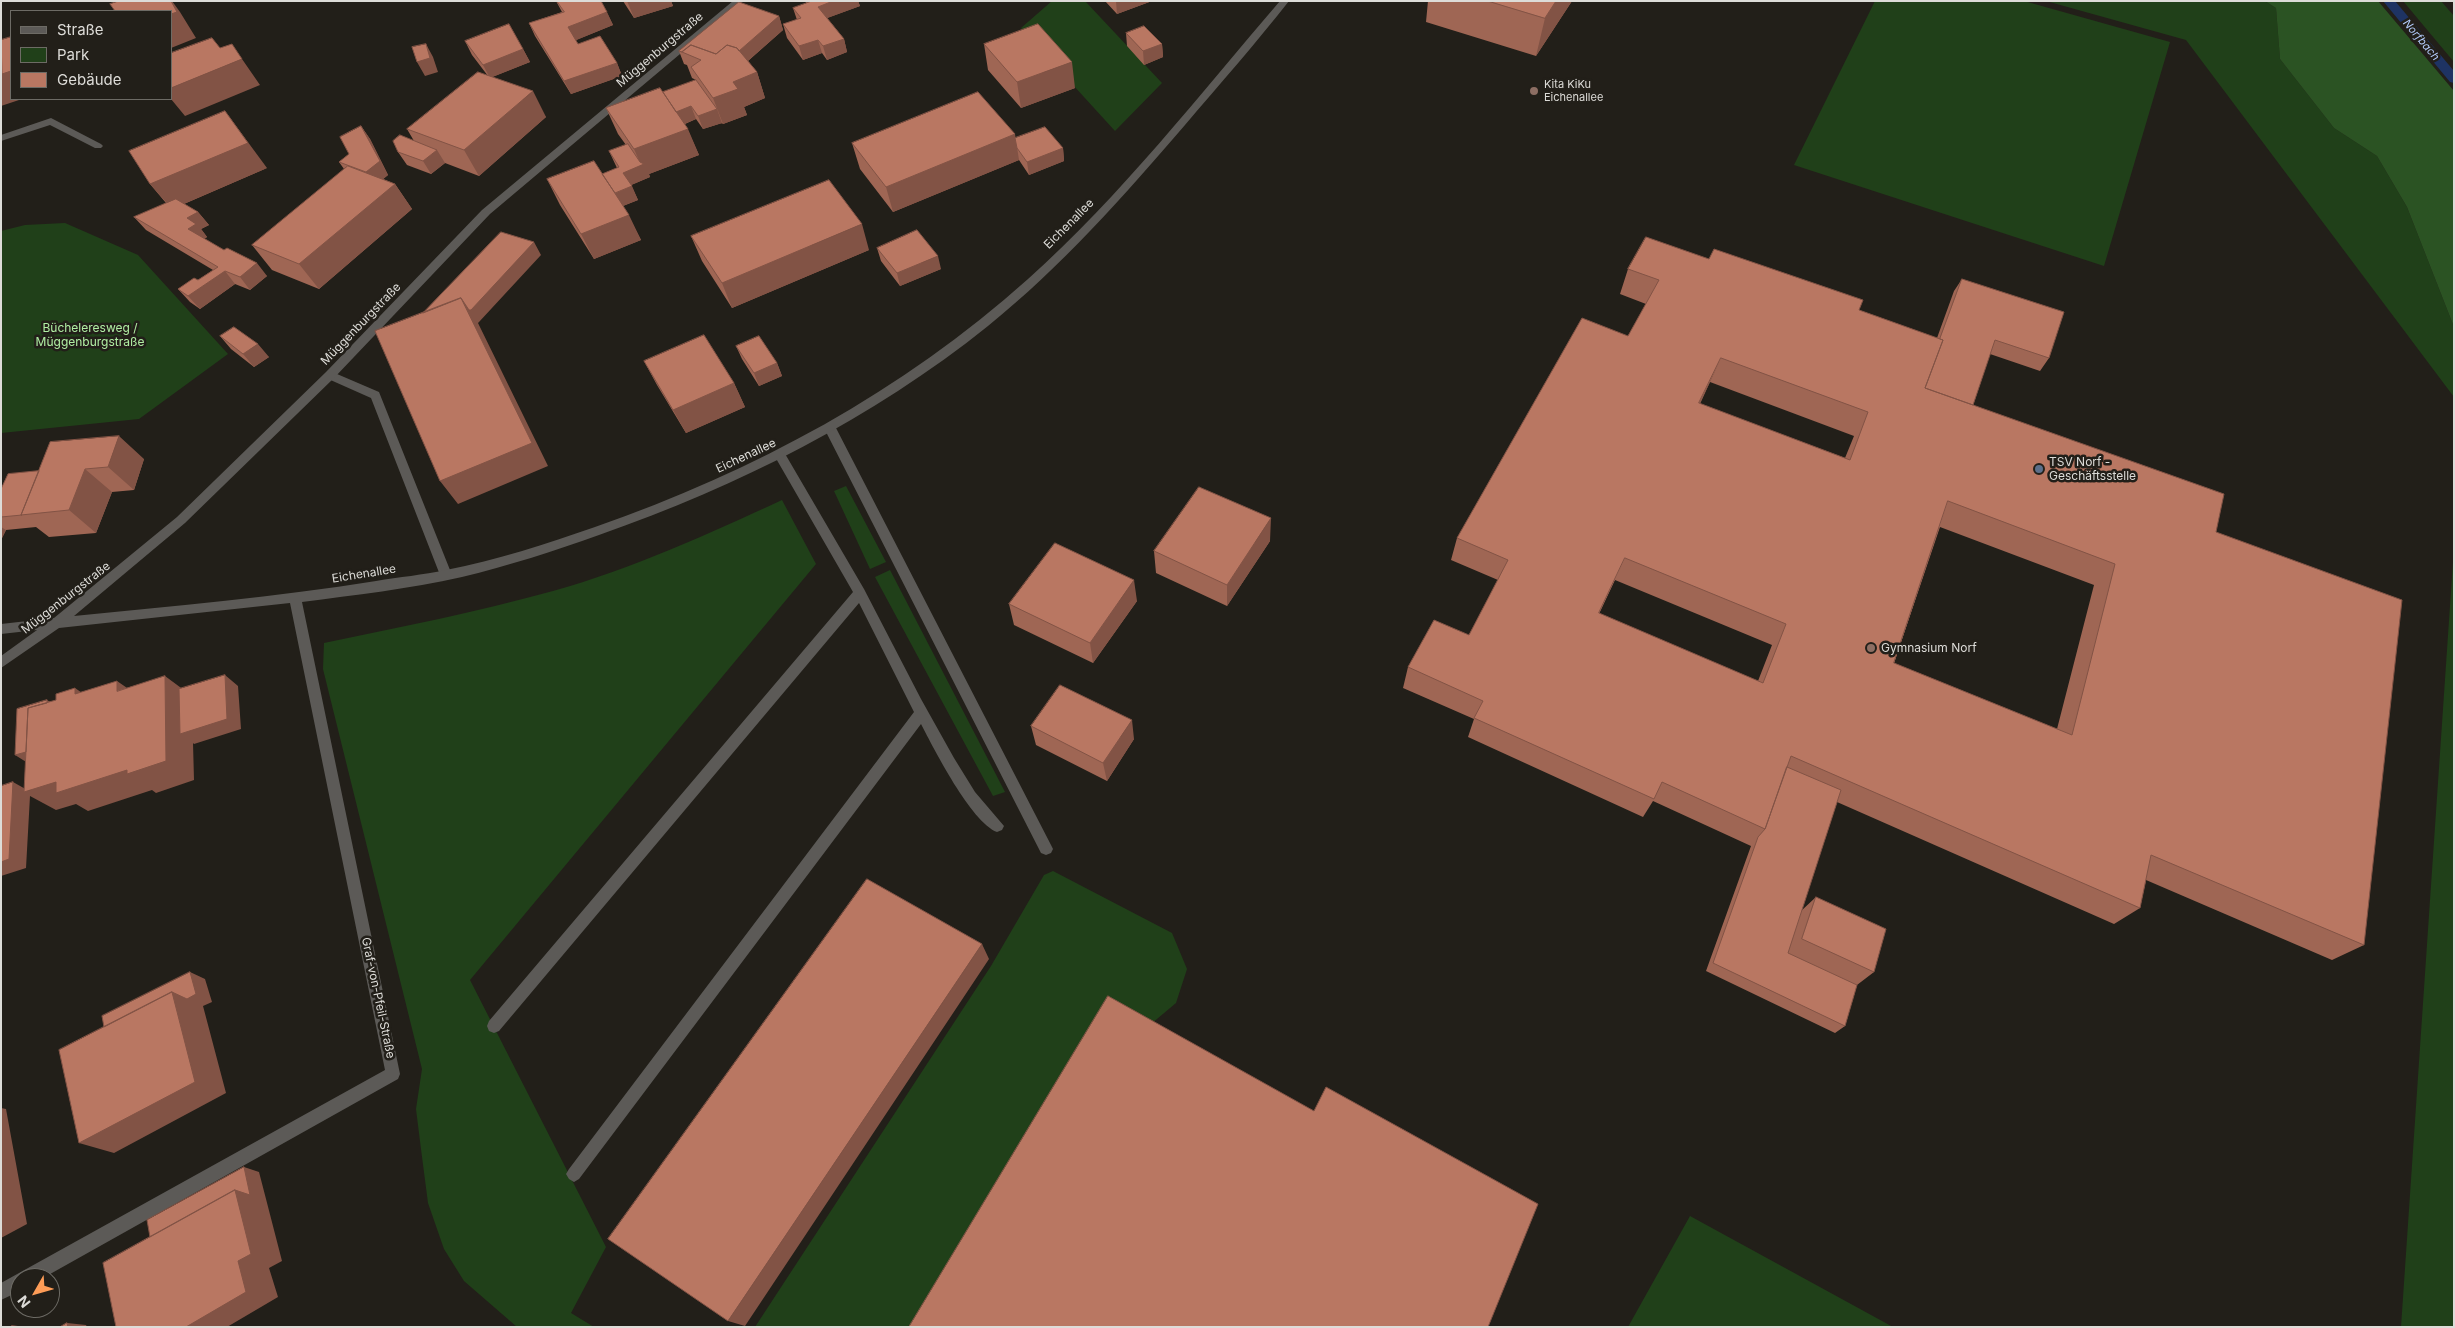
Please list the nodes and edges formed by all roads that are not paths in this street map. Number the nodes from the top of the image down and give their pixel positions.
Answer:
1 (738, 1) edge
2 (1285, 1) edge
3 (1, 138) edge
4 (98, 146) dead end
5 (330, 375) junction
6 (830, 428) junction
7 (780, 455) junction
8 (446, 575) junction
9 (860, 593) junction
10 (296, 598) junction
11 (57, 623) junction
12 (1, 629) edge
13 (1, 663) edge
14 (921, 713) junction
15 (997, 826) dead end
16 (1046, 849) dead end
17 (494, 1026) dead end
18 (574, 1174) dead end
19 (45, 1268) edge

1 - 5 street, Müggenburgstraße
2 - 6 street, Eichenallee
3 - 4 street
5 - 8 street
5 - 11 street, Müggenburgstraße
6 - 7 street, Eichenallee
6 - 16 street
7 - 8 street, Eichenallee
7 - 9 street
8 - 10 street, Eichenallee
9 - 14 street
9 - 17 street
10 - 11 street, Eichenallee
10 - 19 street, Graf-von-Pfeil-Straße
11 - 12 street, Eichenallee
11 - 13 street, Müggenburgstraße
14 - 15 street
14 - 18 street

